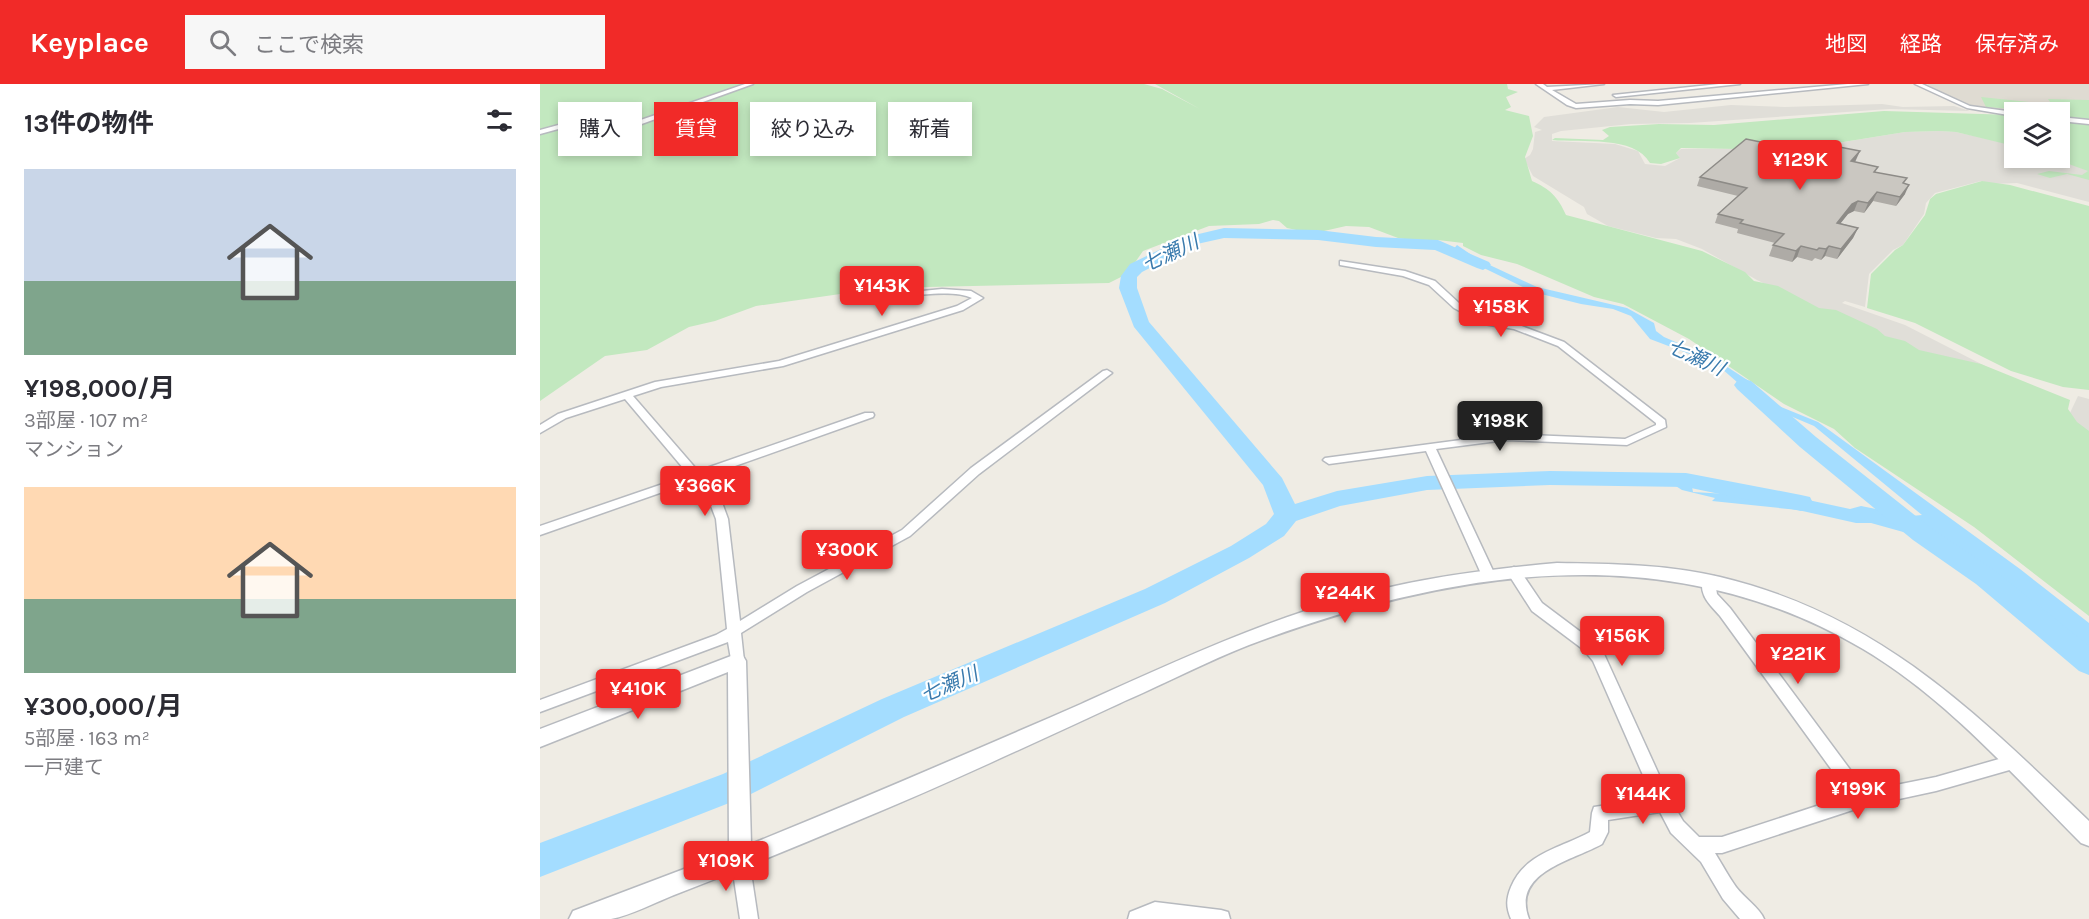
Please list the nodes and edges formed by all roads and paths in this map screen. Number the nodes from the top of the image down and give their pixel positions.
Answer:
1 (750, 84) edge
2 (1539, 84) edge
3 (1601, 84) edge
4 (1683, 84) edge
5 (1737, 84) edge
6 (1764, 84) edge
7 (1858, 84) edge
8 (1865, 84) edge
9 (1918, 84) edge
10 (1692, 88) junction
11 (1546, 89) junction
12 (1782, 92) junction
13 (1609, 95) dead end
14 (1585, 97) dead end
15 (1713, 98) junction
16 (1561, 99) junction
17 (2004, 112) edge
18 (2070, 119) edge
19 (2089, 122) edge
20 (540, 132) edge
21 (1343, 263) dead end
22 (863, 300) dead end
23 (1107, 373) dead end
24 (626, 394) junction
25 (869, 415) dead end
26 (540, 430) edge
27 (1429, 446) junction
28 (1329, 460) dead end
29 (696, 476) junction
30 (540, 531) edge
31 (1514, 572) junction
32 (1488, 575) junction
33 (1709, 579) junction
34 (735, 631) junction
35 (737, 661) junction
36 (540, 706) edge
37 (540, 738) edge
38 (2013, 762) junction
39 (1862, 799) junction
40 (1664, 804) junction
41 (2089, 836) edge
42 (1698, 845) junction
43 (740, 851) junction
44 (581, 919) edge
45 (749, 919) edge
46 (1137, 919) edge
47 (1221, 919) edge
48 (1520, 919) edge
49 (1755, 919) edge

1 - 20 street
2 - 11 street
3 - 11 street
4 - 10 street
5 - 10 street
6 - 12 street
7 - 8 street
7 - 12 street
9 - 17 street
10 - 13 street
10 - 15 street
11 - 16 street
12 - 15 street
14 - 16 street
15 - 16 street
18 - 19 street
21 - 27 street
22 - 24 street
23 - 34 street
24 - 26 street
24 - 29 street
25 - 29 street
27 - 28 street
27 - 32 street
29 - 30 street
29 - 34 street
31 - 32 street
31 - 33 street
31 - 40 street
32 - 43 street
33 - 38 street
33 - 39 street
34 - 35 street
34 - 36 street
35 - 37 street
35 - 43 street
38 - 39 street
38 - 41 street
39 - 42 street
40 - 42 street
40 - 48 street
42 - 49 street
43 - 44 street
43 - 45 street
46 - 47 street

